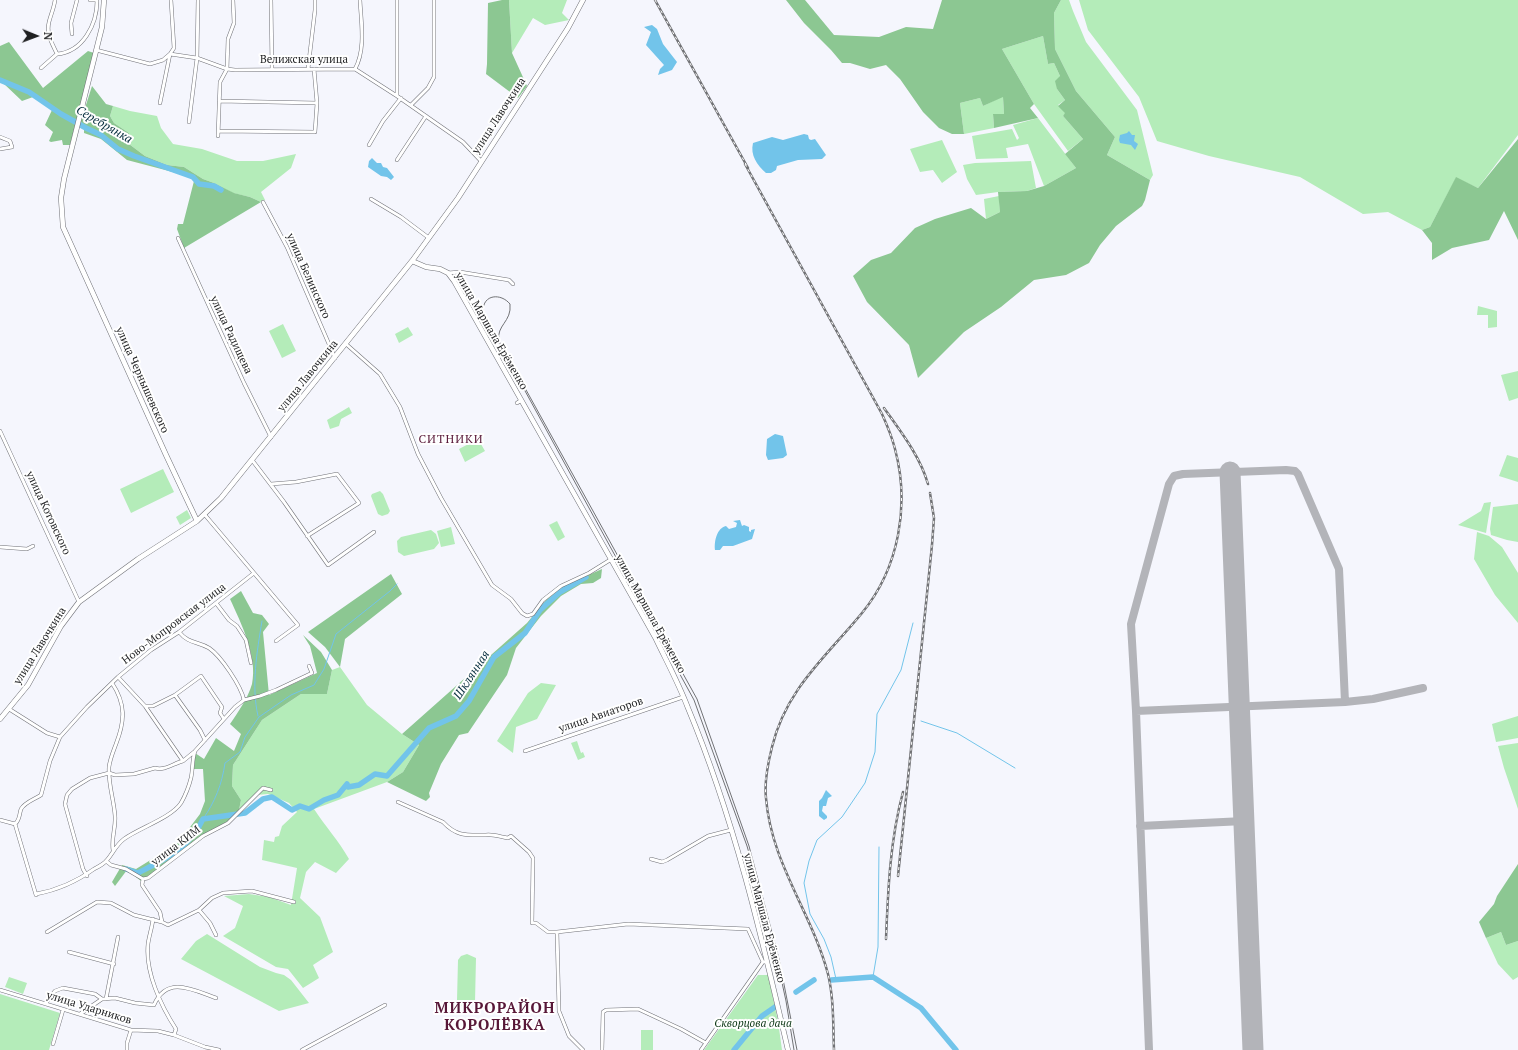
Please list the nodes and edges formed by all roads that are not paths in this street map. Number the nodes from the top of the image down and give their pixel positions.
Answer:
1 (55, 0) edge
2 (77, 0) edge
3 (90, 0) edge
4 (97, 0) edge
5 (104, 0) edge
6 (171, 0) edge
7 (198, 0) edge
8 (233, 0) edge
9 (271, 0) edge
10 (315, 0) edge
11 (360, 0) edge
12 (398, 0) edge
13 (434, 0) edge
14 (583, 0) edge
15 (72, 34) dead end
16 (96, 50) junction
17 (57, 54) junction
18 (170, 54) junction
19 (196, 58) junction
20 (40, 68) dead end
21 (227, 68) junction
22 (272, 69) junction
23 (308, 69) junction
24 (314, 69) junction
25 (355, 69) junction
26 (397, 96) junction
27 (401, 98) junction
28 (219, 101) junction
29 (160, 103) dead end
30 (317, 103) junction
31 (411, 105) junction
32 (426, 116) junction
33 (189, 122) dead end
34 (218, 131) junction
35 (218, 136) dead end
36 (0, 137) edge
37 (369, 145) dead end
38 (0, 149) edge
39 (396, 160) dead end
40 (481, 161) junction
41 (371, 199) dead end
42 (263, 202) dead end
43 (178, 238) dead end
44 (429, 238) junction
45 (412, 261) junction
46 (448, 273) junction
47 (513, 284) dead end
48 (346, 344) junction
49 (335, 358) junction
50 (0, 431) edge
51 (271, 437) junction
52 (252, 460) junction
53 (271, 484) junction
54 (205, 515) junction
55 (197, 521) junction
56 (374, 532) dead end
57 (307, 536) junction
58 (33, 546) dead end
59 (0, 547) edge
60 (610, 560) junction
61 (254, 573) junction
62 (79, 602) junction
63 (216, 602) junction
64 (179, 632) junction
65 (276, 641) dead end
66 (251, 663) dead end
67 (309, 666) dead end
68 (118, 677) junction
69 (112, 683) junction
70 (175, 695) junction
71 (683, 697) junction
72 (244, 700) junction
73 (145, 706) junction
74 (9, 709) junction
75 (0, 719) edge
76 (224, 719) junction
77 (60, 737) junction
78 (205, 740) junction
79 (195, 751) junction
80 (525, 751) dead end
81 (183, 760) junction
82 (109, 773) junction
83 (271, 790) dead end
84 (398, 802) dead end
85 (0, 820) edge
86 (15, 824) junction
87 (731, 830) junction
88 (113, 850) junction
89 (651, 859) dead end
90 (106, 861) junction
91 (86, 876) junction
92 (143, 879) junction
93 (294, 902) dead end
94 (199, 910) junction
95 (153, 919) junction
96 (162, 922) junction
97 (47, 932) dead end
98 (557, 932) junction
99 (216, 935) dead end
100 (118, 937) dead end
101 (69, 952) dead end
102 (765, 962) junction
103 (114, 964) junction
104 (0, 990) edge
105 (158, 995) junction
106 (106, 998) junction
107 (216, 998) dead end
108 (102, 999) junction
109 (45, 1004) junction
110 (384, 1005) dead end
111 (63, 1010) junction
112 (80, 1014) junction
113 (131, 1030) junction
114 (174, 1035) junction
115 (706, 1042) junction
116 (53, 1044) dead end
117 (127, 1050) edge
118 (219, 1050) edge
119 (302, 1050) edge
120 (583, 1050) edge
121 (602, 1050) edge
122 (701, 1050) edge
123 (788, 1050) edge

1 - 17 street
2 - 15 street
3 - 4 street
4 - 17 street
5 - 16 main road, улица Чернышевского
6 - 18 street
7 - 19 street
8 - 21 street
9 - 22 street
10 - 23 street
11 - 25 street
12 - 26 street
13 - 31 street
14 - 40 main road, улица Лавочкина
16 - 18 street
16 - 55 main road, улица Чернышевского
17 - 20 street
18 - 19 street, Велижская улица
18 - 29 street
19 - 21 street, Велижская улица
19 - 33 street
21 - 22 street, Велижская улица
21 - 28 street
22 - 23 street, Велижская улица
23 - 24 street, Велижская улица
24 - 25 street, Велижская улица
24 - 30 street
25 - 26 street, Велижская улица
26 - 27 street, Велижская улица
27 - 31 street, Велижская улица
27 - 37 street
28 - 30 street
28 - 34 street
30 - 34 street
31 - 32 street, Велижская улица
32 - 39 street
32 - 40 street, Велижская улица
34 - 35 street
36 - 38 street
40 - 44 main road, улица Лавочкина
41 - 44 street
42 - 49 street, улица Белинского
43 - 51 street, улица Радищева
44 - 45 main road, улица Лавочкина
45 - 46 main road, улица Маршала Ерёменко
45 - 48 main road, улица Лавочкина
46 - 47 street
46 - 60 main road, улица Маршала Ерёменко
48 - 49 main road, улица Лавочкина
48 - 60 street
49 - 51 main road, улица Лавочкина
50 - 62 street, улица Котовского
51 - 52 main road, улица Лавочкина
52 - 53 street
52 - 54 main road, улица Лавочкина
53 - 57 street
53 - 57 street
54 - 55 main road, улица Лавочкина
54 - 61 street
55 - 62 main road, улица Лавочкина
56 - 57 street
58 - 59 street
60 - 71 main road, улица Маршала Ерёменко
61 - 63 street, Ново-Мопровская улица
61 - 65 street
62 - 74 main road, улица Лавочкина
63 - 64 street, Ново-Мопровская улица
63 - 66 street
64 - 68 street, Ново-Мопровская улица
64 - 72 street
67 - 72 street
68 - 69 street, Ново-Мопровская улица
68 - 73 street
69 - 77 street, Ново-Мопровская улица
69 - 82 street
70 - 73 street
70 - 76 street
70 - 78 street
71 - 80 street, улица Авиаторов
71 - 87 main road, улица Маршала Ерёменко
72 - 76 street
73 - 81 street
74 - 75 main road, улица Лавочкина
74 - 77 street
76 - 78 street
77 - 86 street, Ново-Мопровская улица
78 - 79 street
79 - 81 street
79 - 88 street
81 - 82 street
82 - 88 street
82 - 91 street
83 - 92 street, улица КИМ
84 - 98 street
85 - 86 street
86 - 91 street
87 - 89 street
87 - 102 main road, улица Маршала Ерёменко
88 - 90 street
90 - 91 street
90 - 92 street
92 - 96 street
93 - 94 street
94 - 96 street
94 - 99 street
95 - 96 street
95 - 97 street
95 - 105 street
98 - 102 street
98 - 120 street
100 - 103 street
101 - 103 street
102 - 115 street
102 - 123 main road, улица Маршала Ерёменко
103 - 106 street
104 - 109 street, улица Ударников
105 - 106 street
105 - 107 street
105 - 114 street
106 - 108 street
108 - 109 street
108 - 112 street
109 - 111 street, улица Ударников
110 - 119 street
111 - 112 street, улица Ударников
111 - 116 street
112 - 113 street, улица Ударников
113 - 114 street, улица Ударников
113 - 117 street
114 - 118 street, улица Ударников
115 - 121 street
115 - 122 street

